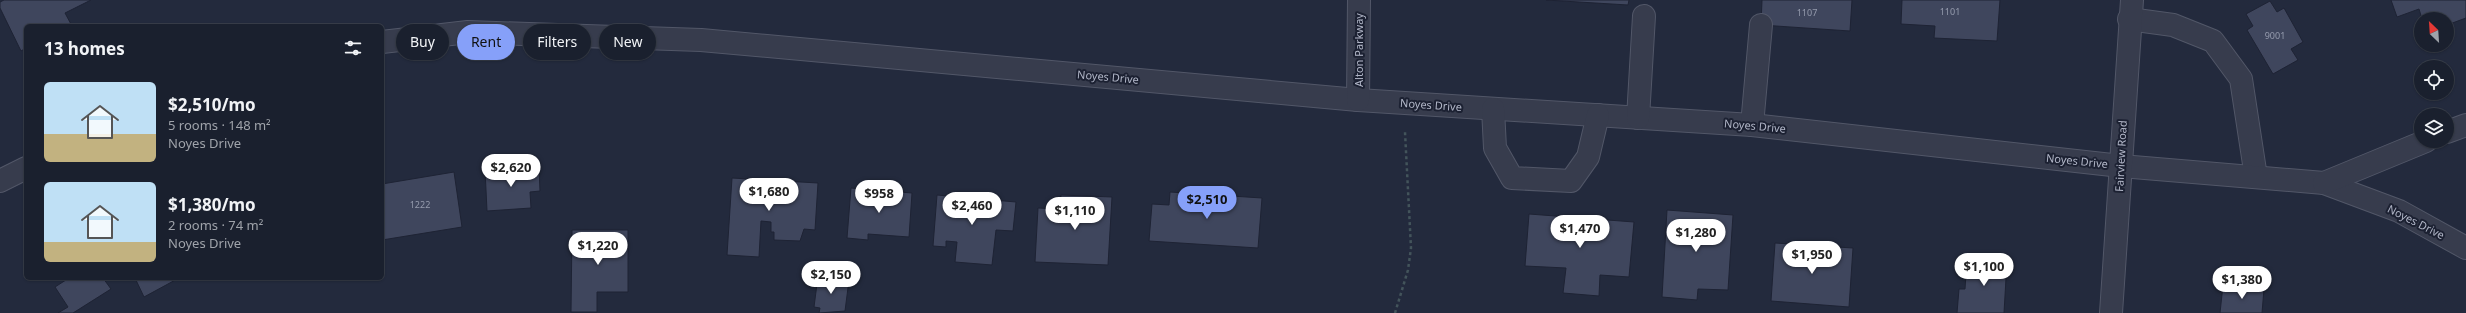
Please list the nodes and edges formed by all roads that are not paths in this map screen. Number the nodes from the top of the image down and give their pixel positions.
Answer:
1 (1359, 0) edge
2 (2130, 10) edge
3 (1644, 16) dead end
4 (1760, 25) dead end
5 (384, 42) edge
6 (1358, 100) junction
7 (1493, 109) junction
8 (1598, 115) junction
9 (1638, 118) junction
10 (2466, 124) edge
11 (1752, 125) junction
12 (2454, 129) edge
13 (2414, 146) edge
14 (2121, 166) junction
15 (24, 169) edge
16 (2256, 177) junction
17 (0, 181) edge
18 (2324, 183) junction
19 (2466, 248) edge
20 (2111, 313) edge

1 - 6 street, Alton Parkway
2 - 14 street, Fairview Road
2 - 16 street
3 - 9 street
4 - 11 street
5 - 6 street, Noyes Drive
6 - 7 street, Noyes Drive
7 - 8 street, Noyes Drive
7 - 8 street
8 - 9 street, Noyes Drive
9 - 11 street, Noyes Drive
10 - 12 street
11 - 14 street, Noyes Drive
13 - 18 street
14 - 16 street, Noyes Drive
14 - 20 street, Fairview Road
15 - 17 street
16 - 18 street, Noyes Drive
18 - 19 street, Noyes Drive

